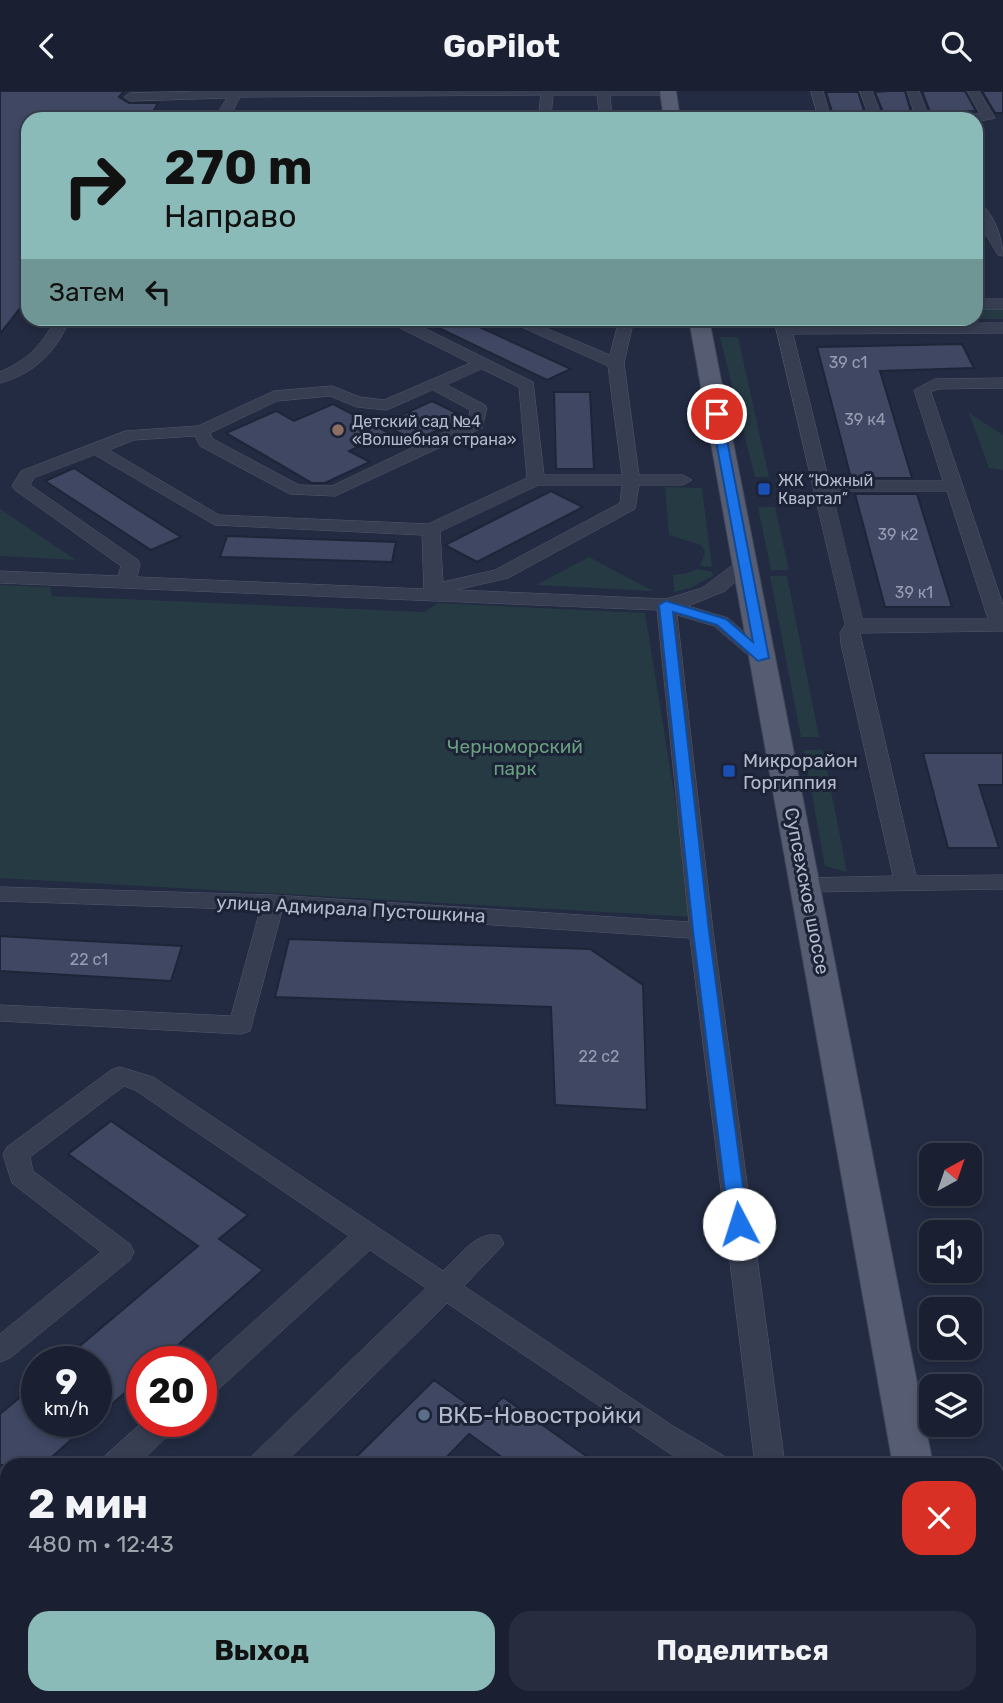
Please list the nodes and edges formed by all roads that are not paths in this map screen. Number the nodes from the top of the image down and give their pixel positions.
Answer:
1 (625, 91) edge
2 (668, 91) edge
3 (817, 91) edge
4 (866, 91) edge
5 (913, 91) edge
6 (973, 91) edge
7 (547, 92) edge
8 (603, 92) edge
9 (130, 97) dead end
10 (233, 97) dead end
11 (227, 112) edge
12 (545, 112) edge
13 (605, 112) edge
14 (671, 112) edge
15 (823, 112) edge
16 (874, 112) edge
17 (921, 112) edge
18 (983, 118) edge
19 (983, 217) edge
20 (1003, 252) edge
21 (983, 304) edge
22 (1003, 304) edge
23 (59, 326) edge
24 (407, 326) edge
25 (529, 326) edge
26 (625, 326) edge
27 (700, 326) edge
28 (785, 326) edge
29 (915, 326) edge
30 (1003, 328) edge
31 (484, 363) junction
32 (616, 363) junction
33 (0, 378) edge
34 (1003, 383) edge
35 (436, 386) junction
36 (201, 431) junction
37 (96, 449) junction
38 (536, 480) junction
39 (631, 480) junction
40 (683, 480) dead end
41 (822, 486) junction
42 (953, 486) junction
43 (432, 530) junction
44 (745, 565) junction
45 (0, 577) edge
46 (126, 582) junction
47 (434, 593) junction
48 (666, 605) junction
49 (855, 625) junction
50 (1001, 625) edge
51 (762, 658) junction
52 (1003, 882) edge
53 (906, 883) junction
54 (805, 885) junction
55 (0, 894) edge
56 (274, 903) junction
57 (701, 931) junction
58 (0, 1013) edge
59 (8, 1154) edge
60 (368, 1235) junction
61 (490, 1244) dead end
62 (445, 1287) junction
63 (0, 1350) edge
64 (217, 1372) edge
65 (147, 1437) edge
66 (124, 1458) edge
67 (270, 1458) edge
68 (701, 1458) edge
69 (768, 1458) edge
70 (912, 1458) edge

1 - 2 street
1 - 8 street
2 - 14 main road
3 - 15 street
4 - 16 street
5 - 17 street
6 - 18 street
7 - 8 street
7 - 9 street
7 - 12 street
8 - 13 street
10 - 11 street
19 - 20 street
21 - 22 street
23 - 33 street
24 - 31 street
25 - 32 lane
26 - 32 street
27 - 44 main road, Супсехское шоссе
28 - 41 street
29 - 30 street
31 - 35 lane
31 - 38 street
32 - 39 street
34 - 42 street
35 - 36 lane
35 - 36 lane
36 - 37 street
37 - 43 street
37 - 46 street
38 - 39 lane
38 - 43 street
39 - 40 street
39 - 47 street
41 - 42 street
41 - 49 street
42 - 50 street
43 - 47 street
44 - 48 street
44 - 51 main road, Супсехское шоссе
45 - 46 street
46 - 47 street
47 - 48 street
48 - 51 street
48 - 57 street
49 - 50 street
49 - 53 street
51 - 54 main road, Супсехское шоссе
52 - 53 street
53 - 54 street
54 - 70 main road, Супсехское шоссе
55 - 56 street, улица Адмирала Пустошкина
56 - 57 street, улица Адмирала Пустошкина
56 - 58 street
57 - 69 street
59 - 60 street
59 - 63 street
60 - 62 street
60 - 64 street
61 - 62 street
62 - 67 street
62 - 68 street
65 - 66 street

